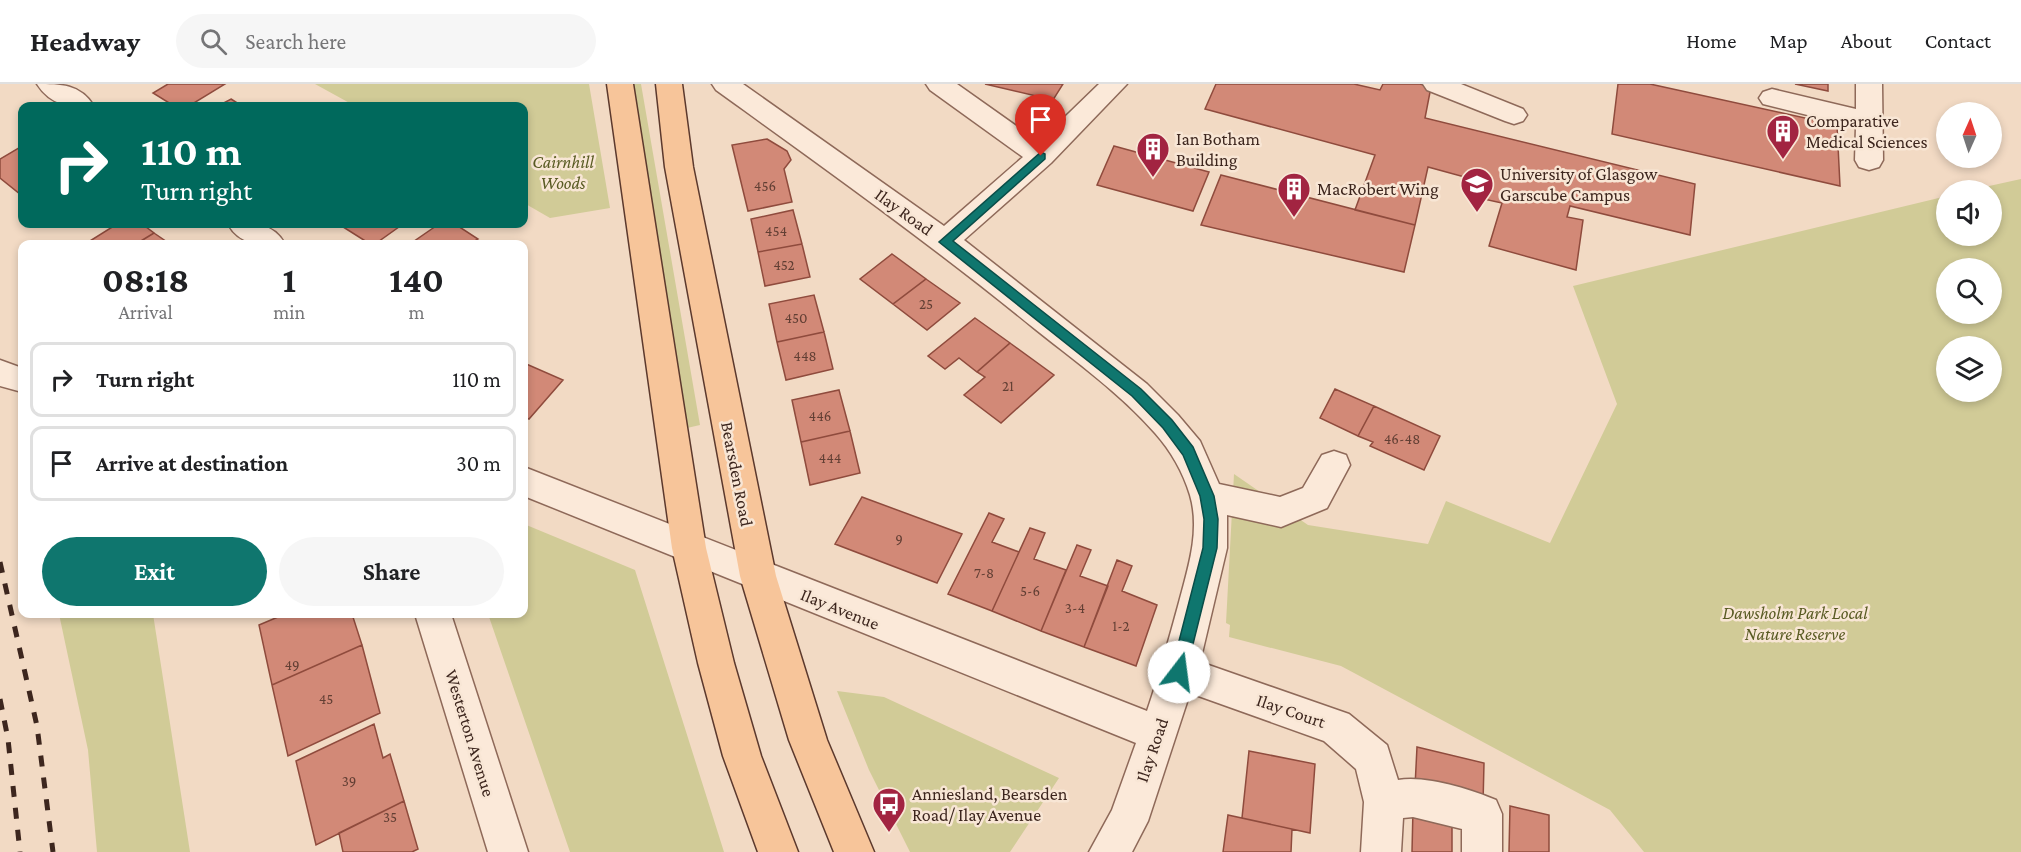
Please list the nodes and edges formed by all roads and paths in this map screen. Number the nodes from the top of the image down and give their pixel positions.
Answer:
1 (50, 84) edge
2 (620, 84) edge
3 (669, 84) edge
4 (725, 84) edge
5 (939, 84) edge
6 (1114, 84) edge
7 (1436, 84) edge
8 (1869, 84) edge
9 (1772, 98) dead end
10 (75, 102) edge
11 (1514, 115) dead end
12 (1869, 121) junction
13 (1041, 156) junction
14 (1869, 160) dead end
15 (248, 228) edge
16 (265, 240) edge
17 (945, 242) junction
18 (0, 373) edge
19 (18, 379) edge
20 (1334, 465) dead end
21 (528, 483) edge
22 (1207, 496) junction
23 (689, 548) junction
24 (758, 576) junction
25 (434, 618) edge
26 (1179, 672) junction
27 (1157, 733) junction
28 (1384, 802) junction
29 (508, 852) edge
30 (778, 852) edge
31 (854, 852) edge
32 (1109, 852) edge
33 (1381, 852) edge
34 (1482, 852) edge

1 - 10 street
2 - 23 main road
3 - 24 main road, Bearsden Road
4 - 17 street, Ilay Road
5 - 13 street
6 - 13 street
7 - 11 street
8 - 12 street
9 - 12 street
12 - 14 street
13 - 17 street
15 - 16 street
17 - 22 street, Ilay Road
18 - 19 street
20 - 22 street
21 - 23 street, Ilay Avenue
22 - 26 street, Ilay Road
23 - 24 street, Ilay Avenue
23 - 30 main road
24 - 27 street, Ilay Avenue
24 - 31 main road, Bearsden Road
25 - 29 street, Westerton Avenue
26 - 27 street, Ilay Road
26 - 28 street, Ilay Court
27 - 32 street, Ilay Road
28 - 33 street, Ilay Court
28 - 34 street

